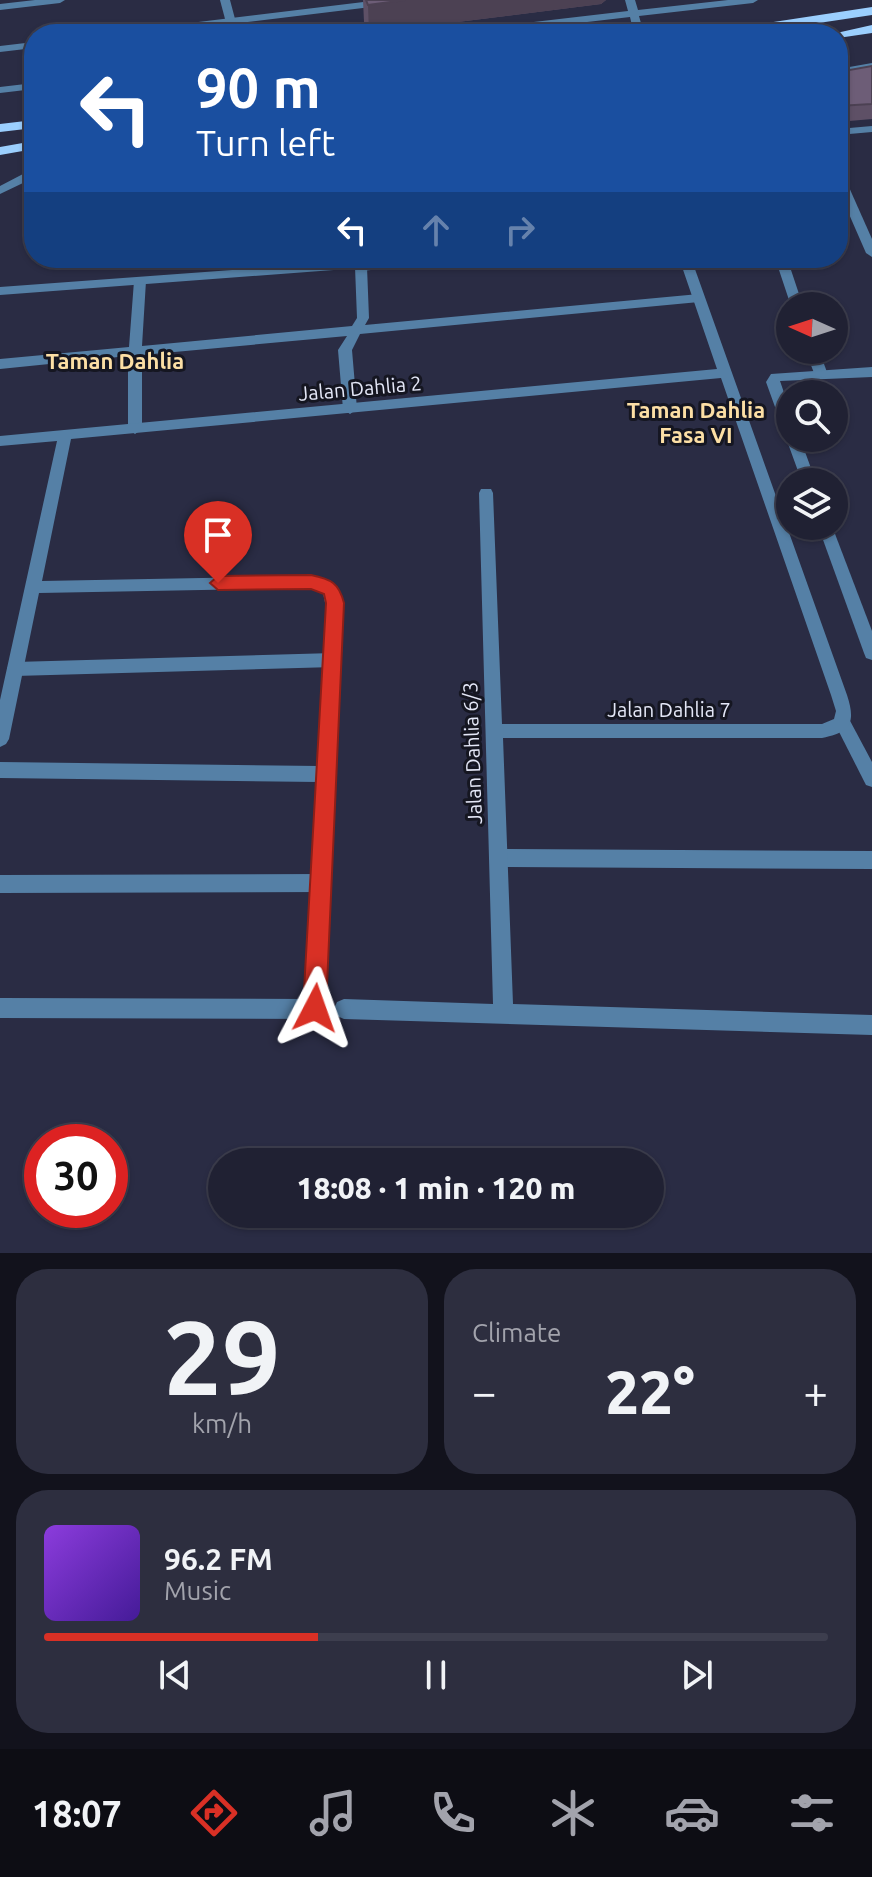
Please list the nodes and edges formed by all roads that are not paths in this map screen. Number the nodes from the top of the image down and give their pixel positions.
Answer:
1 (60, 0) edge
2 (225, 0) edge
3 (404, 0) edge
4 (630, 0) edge
5 (753, 0) edge
6 (4, 4) edge
7 (872, 11) edge
8 (633, 12) junction
9 (231, 21) junction
10 (206, 24) edge
11 (232, 24) edge
12 (538, 24) edge
13 (636, 24) edge
14 (786, 24) edge
15 (872, 29) edge
16 (848, 33) edge
17 (24, 46) edge
18 (0, 49) edge
19 (872, 66) edge
20 (848, 70) edge
21 (24, 87) edge
22 (0, 90) edge
23 (24, 125) edge
24 (0, 128) edge
25 (872, 129) edge
26 (848, 131) edge
27 (24, 147) edge
28 (0, 151) edge
29 (24, 175) edge
30 (0, 191) edge
31 (848, 198) edge
32 (857, 217) junction
33 (848, 218) edge
34 (872, 253) edge
35 (316, 268) edge
36 (361, 268) edge
37 (688, 268) edge
38 (784, 268) edge
39 (140, 281) junction
40 (0, 291) edge
41 (792, 292) edge
42 (699, 298) junction
43 (353, 331) junction
44 (135, 351) junction
45 (0, 364) edge
46 (817, 364) edge
47 (872, 372) edge
48 (724, 373) junction
49 (821, 375) junction
50 (776, 380) edge
51 (350, 409) junction
52 (135, 429) junction
53 (65, 436) junction
54 (0, 441) edge
55 (486, 493) dead end
56 (830, 540) edge
57 (33, 587) junction
58 (872, 653) edge
59 (334, 660) junction
60 (15, 669) junction
61 (842, 722) junction
62 (494, 731) junction
63 (0, 739) edge
64 (0, 770) edge
65 (328, 774) junction
66 (872, 779) edge
67 (498, 858) junction
68 (872, 860) edge
69 (323, 883) junction
70 (0, 884) edge
71 (0, 1008) edge
72 (328, 1009) junction
73 (503, 1012) junction
74 (872, 1025) edge

1 - 6 street
2 - 9 street
3 - 9 street
4 - 8 street
5 - 8 street
7 - 14 main road
8 - 12 street
8 - 13 street
9 - 10 street
9 - 11 street
15 - 16 main road
17 - 18 street
19 - 20 street
21 - 22 street
23 - 24 main road
25 - 26 street
27 - 28 main road
29 - 30 street
31 - 32 street
32 - 33 street
32 - 34 street
35 - 39 street
36 - 43 street
37 - 42 street
38 - 41 street
39 - 40 street
39 - 44 street
42 - 43 street
42 - 48 street
43 - 44 street
43 - 51 street
44 - 45 street
44 - 52 street
46 - 49 street
47 - 49 street
48 - 51 street, Jalan Dahlia 2
48 - 61 street
49 - 50 street
51 - 52 street, Jalan Dahlia 2
52 - 53 street, Jalan Dahlia 2
53 - 54 street, Jalan Dahlia 2
53 - 57 street
55 - 62 street, Jalan Dahlia 6/3
56 - 58 street
57 - 59 street
57 - 60 street
59 - 60 street
59 - 65 street
60 - 63 street
61 - 62 street, Jalan Dahlia 7
61 - 66 street
62 - 67 street, Jalan Dahlia 6/3
64 - 65 street
65 - 69 street
67 - 68 street
67 - 73 street, Jalan Dahlia 6/3
69 - 70 street
69 - 72 street
71 - 72 street
72 - 73 street
73 - 74 street

